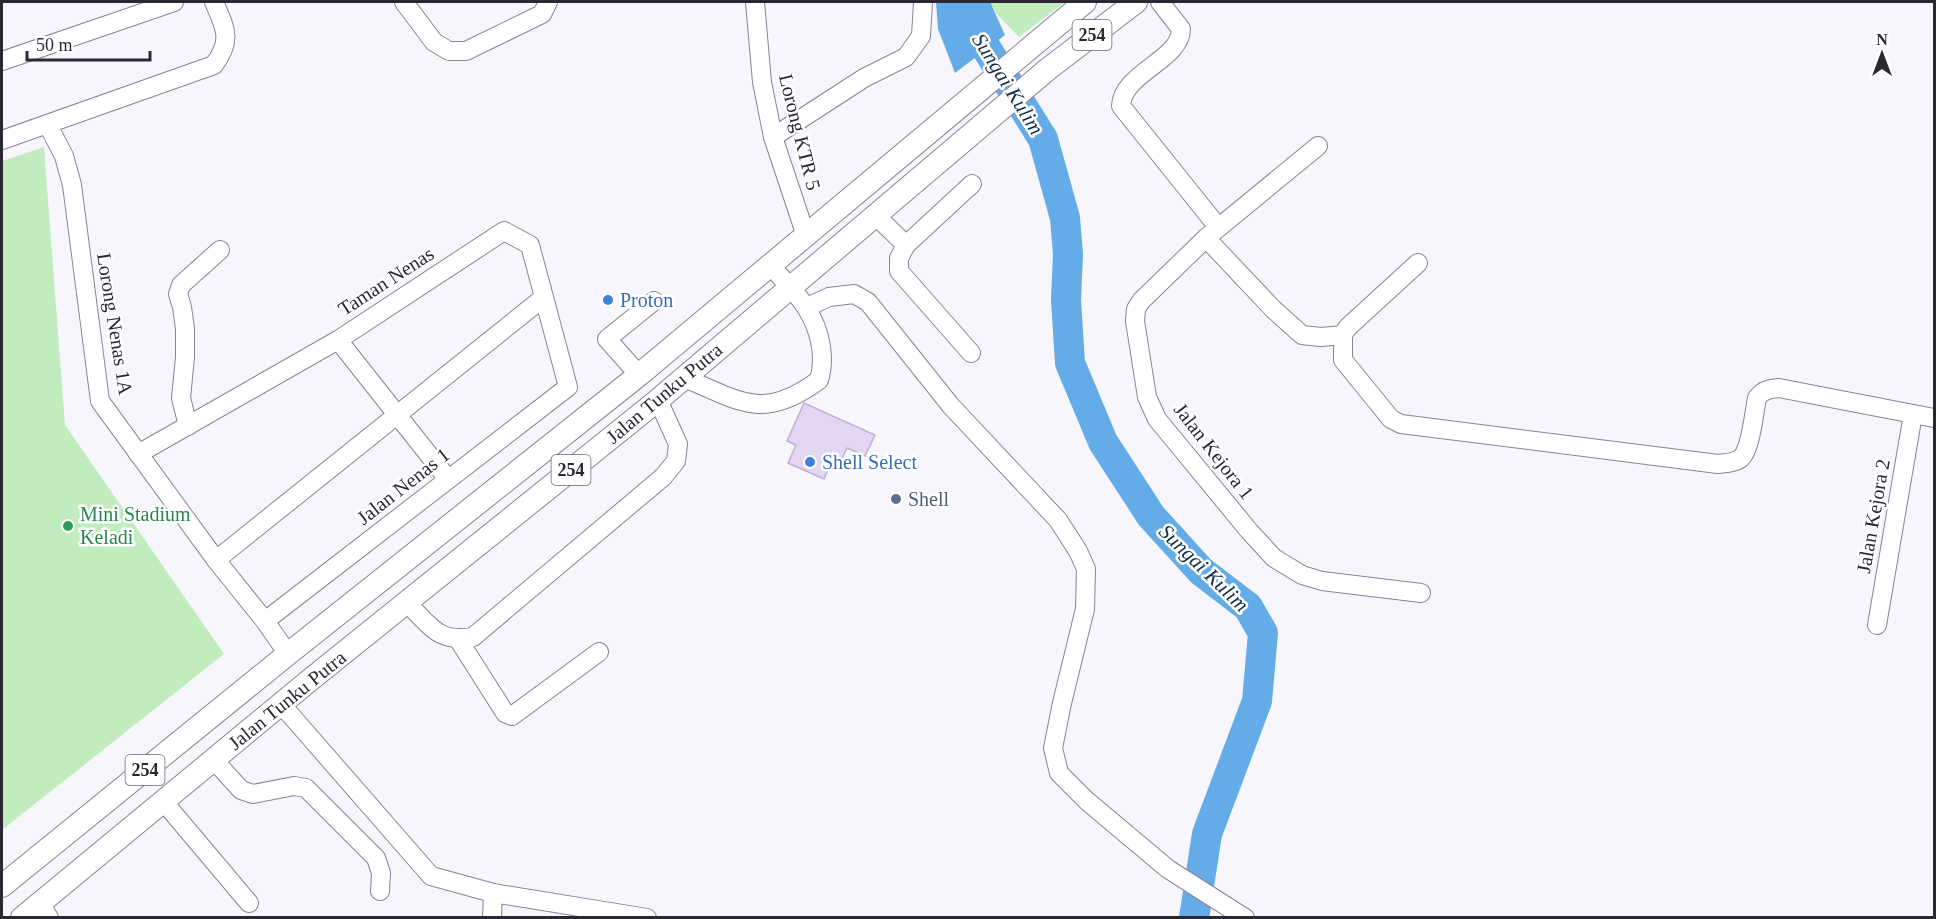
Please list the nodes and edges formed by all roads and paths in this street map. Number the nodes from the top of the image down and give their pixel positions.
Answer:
1 (174, 2) edge
2 (214, 2) edge
3 (404, 2) edge
4 (548, 2) edge
5 (755, 2) edge
6 (923, 2) edge
7 (1085, 2) edge
8 (1136, 2) edge
9 (1160, 2) edge
10 (2, 60) edge
11 (48, 125) junction
12 (774, 137) junction
13 (2, 140) edge
14 (1318, 146) dead end
15 (972, 184) dead end
16 (875, 215) junction
17 (1212, 232) junction
18 (806, 236) junction
19 (906, 245) junction
20 (220, 250) dead end
21 (1418, 263) dead end
22 (771, 266) junction
23 (789, 288) junction
24 (543, 298) junction
25 (654, 301) dead end
26 (807, 308) junction
27 (1343, 335) junction
28 (338, 340) junction
29 (971, 353) dead end
30 (639, 375) junction
31 (685, 378) junction
32 (568, 387) joint
33 (658, 400) junction
34 (397, 414) junction
35 (1913, 414) junction
36 (1935, 418) edge
37 (188, 426) junction
38 (138, 454) junction
39 (448, 479) junction
40 (216, 560) junction
41 (1420, 593) dead end
42 (407, 603) junction
43 (265, 621) junction
44 (1877, 625) dead end
45 (458, 639) junction
46 (350, 648) junction
47 (599, 652) dead end
48 (288, 654) junction
49 (273, 711) junction
50 (214, 760) junction
51 (163, 801) junction
52 (2, 886) edge
53 (380, 891) dead end
54 (493, 893) junction
55 (249, 903) dead end
56 (44, 910) edge
57 (22, 918) edge
58 (492, 918) edge
59 (647, 918) edge
60 (1245, 918) edge

1 - 10 street
2 - 11 street
3 - 4 street
5 - 12 street, Lorong KTR 5
6 - 12 street
7 - 18 main road, Jalan Tunku Putra / 254
8 - 16 main road, Jalan Tunku Putra / 254
9 - 17 street
11 - 13 street
11 - 38 street, Lorong Nenas 1A
12 - 18 street, Lorong KTR 5
14 - 17 street, Jalan Kejora 1
15 - 19 street
16 - 19 street
16 - 23 main road, Jalan Tunku Putra / 254
17 - 27 street
17 - 41 street, Jalan Kejora 1
18 - 22 main road, Jalan Tunku Putra / 254
19 - 29 street
20 - 37 street
21 - 27 street
22 - 23 street
22 - 30 main road, Jalan Tunku Putra / 254
23 - 26 street
23 - 31 main road, Jalan Tunku Putra / 254
24 - 28 street, Taman Nenas
24 - 32 street, Taman Nenas
24 - 34 street
25 - 30 street
26 - 31 street
26 - 60 street
27 - 35 street
28 - 34 street
28 - 37 street, Taman Nenas
30 - 48 main road, Jalan Tunku Putra / 254
31 - 33 main road, Jalan Tunku Putra / 254
32 - 39 street, Jalan Nenas 1
33 - 42 main road, Jalan Tunku Putra / 254
33 - 45 street
34 - 39 street
34 - 40 street
35 - 36 street
35 - 44 street, Jalan Kejora 2
37 - 38 street, Taman Nenas
38 - 40 street, Lorong Nenas 1A
39 - 43 street, Jalan Nenas 1
40 - 43 street, Lorong Nenas 1A
42 - 45 street
42 - 46 main road, Jalan Tunku Putra / 254
43 - 48 street, Lorong Nenas 1A
45 - 47 street
46 - 48 main road
46 - 49 main road, Jalan Tunku Putra / 254
48 - 49 main road
48 - 52 main road, Jalan Tunku Putra / 254
49 - 50 main road, Jalan Tunku Putra / 254
49 - 54 street
50 - 51 main road, Jalan Tunku Putra / 254
50 - 53 street
51 - 55 street
51 - 56 main road, Jalan Tunku Putra / 254
54 - 58 street
54 - 59 street
56 - 57 main road, Jalan Tunku Putra / 254

